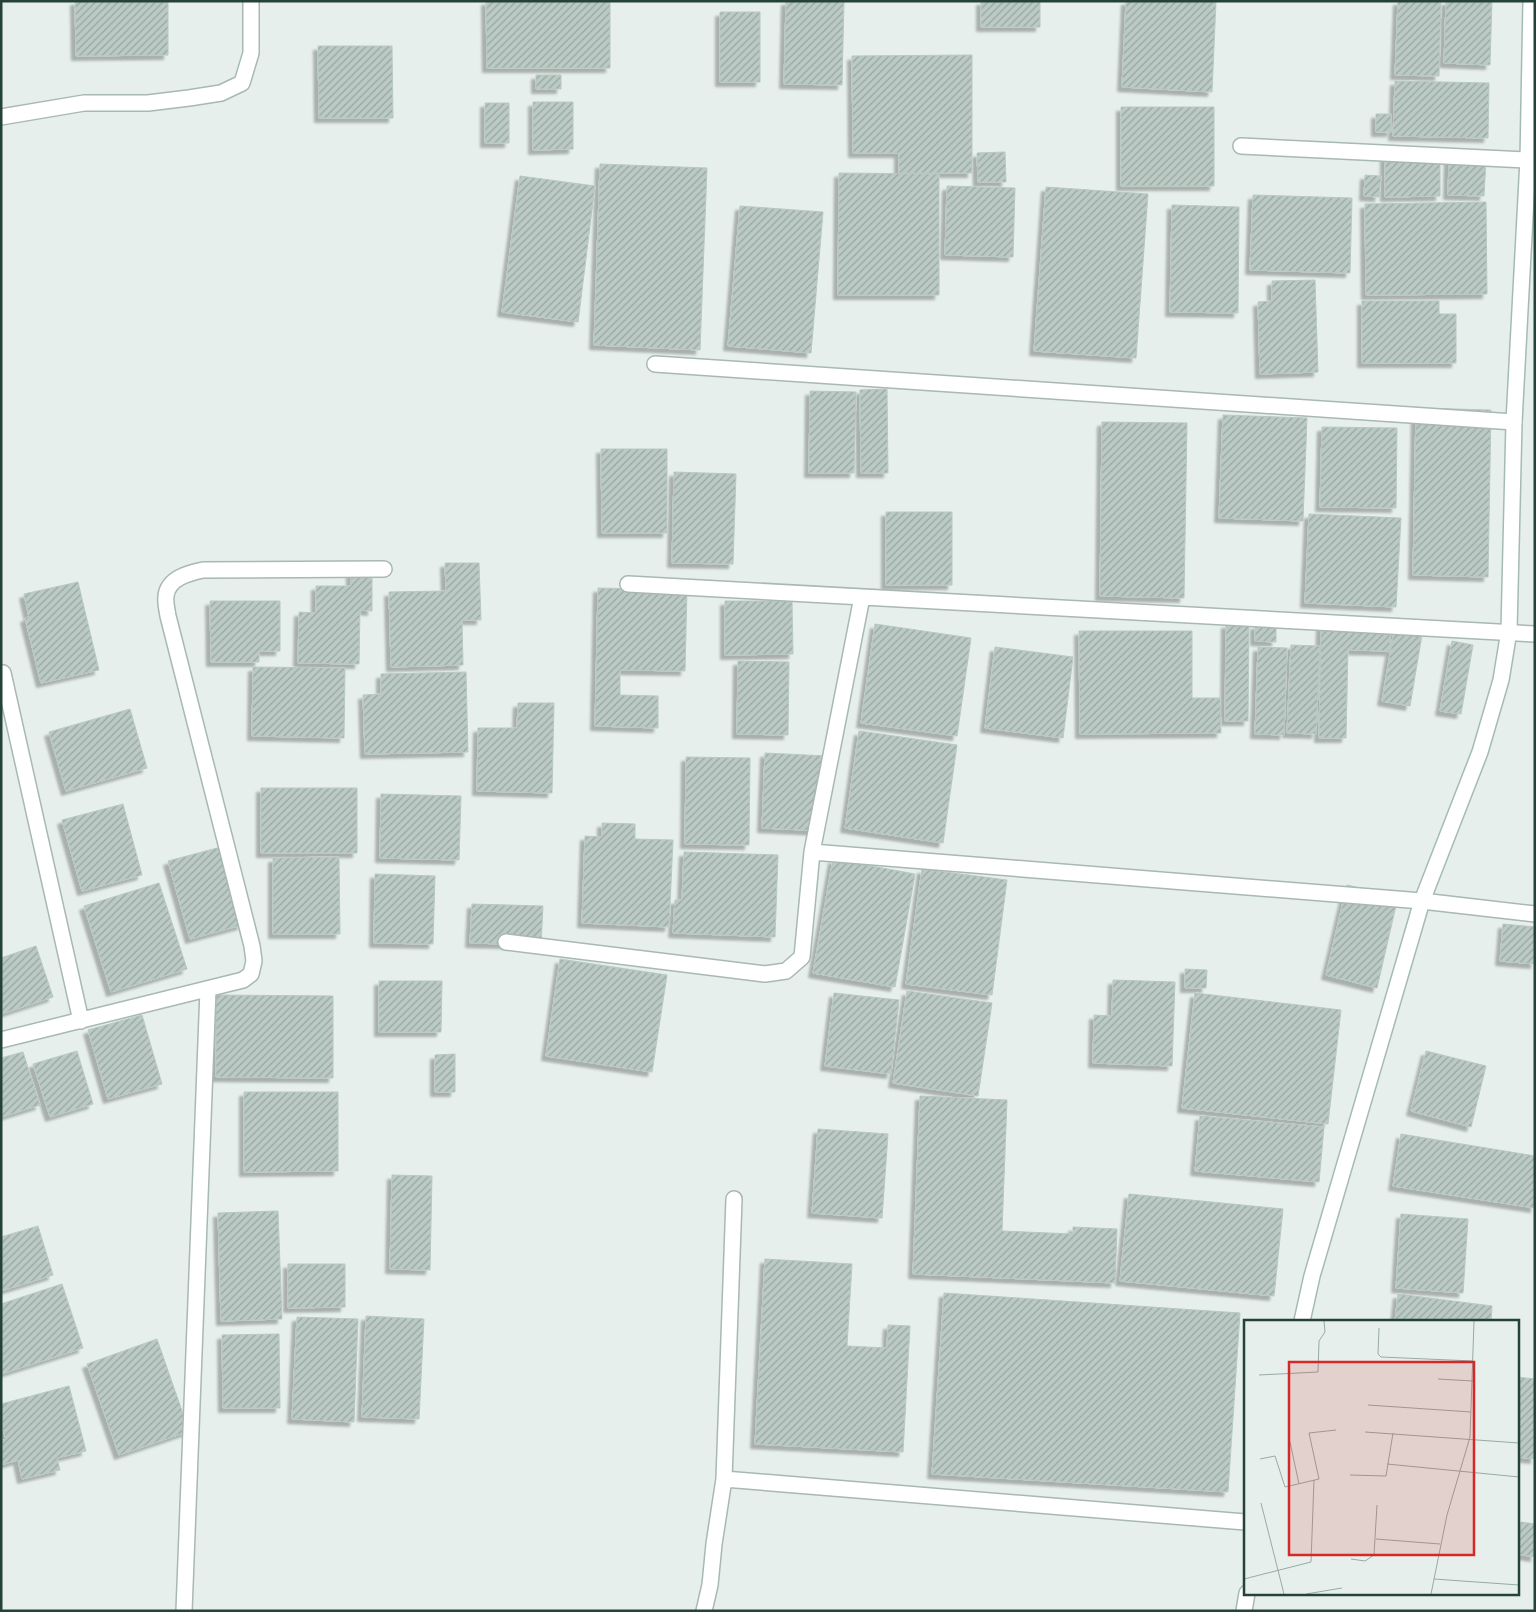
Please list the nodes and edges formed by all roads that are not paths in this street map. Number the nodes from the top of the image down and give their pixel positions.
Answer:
1 (250, 1) edge
2 (1531, 1) edge
3 (1, 117) edge
4 (1241, 146) dead end
5 (1528, 160) junction
6 (655, 364) dead end
7 (1514, 422) junction
8 (384, 569) dead end
9 (628, 584) dead end
10 (862, 597) junction
11 (1509, 632) junction
12 (1535, 634) edge
13 (3, 673) dead end
14 (812, 852) junction
15 (1422, 901) junction
16 (1535, 914) edge
17 (506, 942) dead end
18 (208, 990) junction
19 (81, 1021) junction
20 (1, 1040) edge
21 (734, 1199) dead end
22 (1302, 1320) edge
23 (724, 1479) junction
24 (1244, 1522) edge
25 (1247, 1594) edge
26 (184, 1611) edge
27 (704, 1611) edge
28 (1244, 1611) edge

1 - 3 street
2 - 5 street
4 - 5 street
5 - 7 street
6 - 7 street
7 - 11 street
8 - 18 street
9 - 10 street
10 - 11 street
10 - 14 street
11 - 12 street
11 - 15 street
13 - 19 street
14 - 15 street
14 - 17 street
15 - 16 street
15 - 22 street
18 - 19 street
18 - 26 street
19 - 20 street
21 - 23 street
23 - 24 street
23 - 27 street
25 - 28 street

